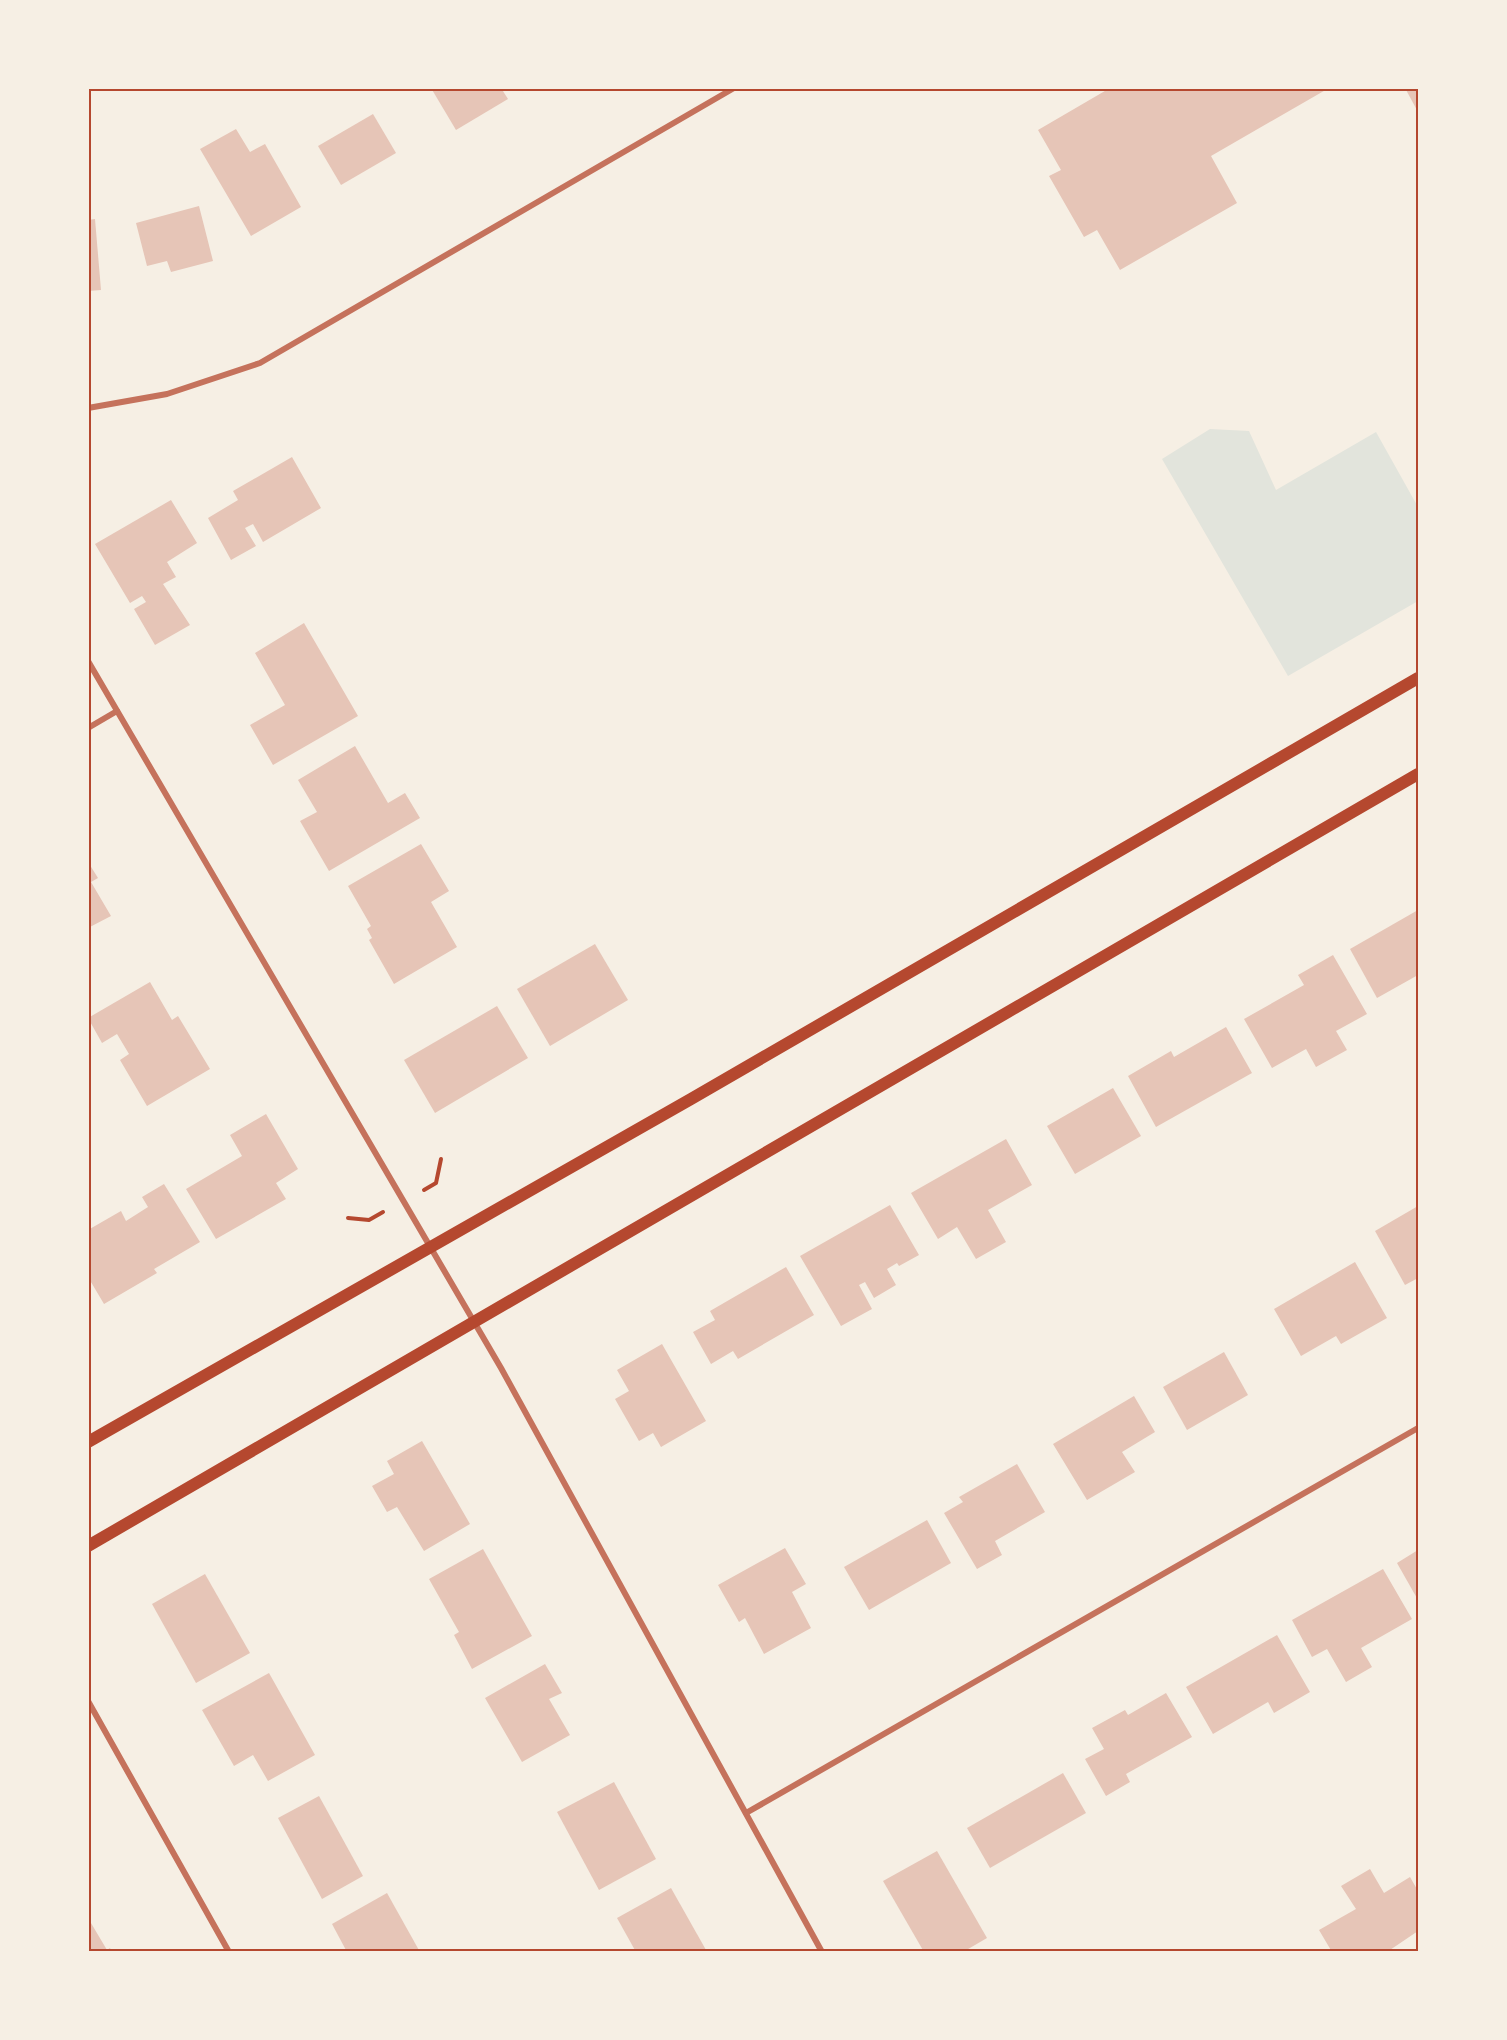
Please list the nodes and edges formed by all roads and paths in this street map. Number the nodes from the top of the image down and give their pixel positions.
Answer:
1 (734, 88) edge
2 (88, 408) edge
3 (88, 661) edge
4 (1419, 678) edge
5 (117, 711) junction
6 (88, 728) edge
7 (1419, 774) edge
8 (429, 1246) junction
9 (472, 1321) junction
10 (1419, 1428) edge
11 (88, 1442) edge
12 (88, 1546) edge
13 (88, 1701) edge
14 (746, 1814) junction
15 (229, 1952) edge
16 (822, 1952) edge

1 - 2 street
3 - 5 street
4 - 8 main road
5 - 6 street
5 - 8 street
7 - 9 main road
8 - 9 street
8 - 11 main road
9 - 12 main road
9 - 14 street
10 - 14 street
13 - 15 street
14 - 16 street

